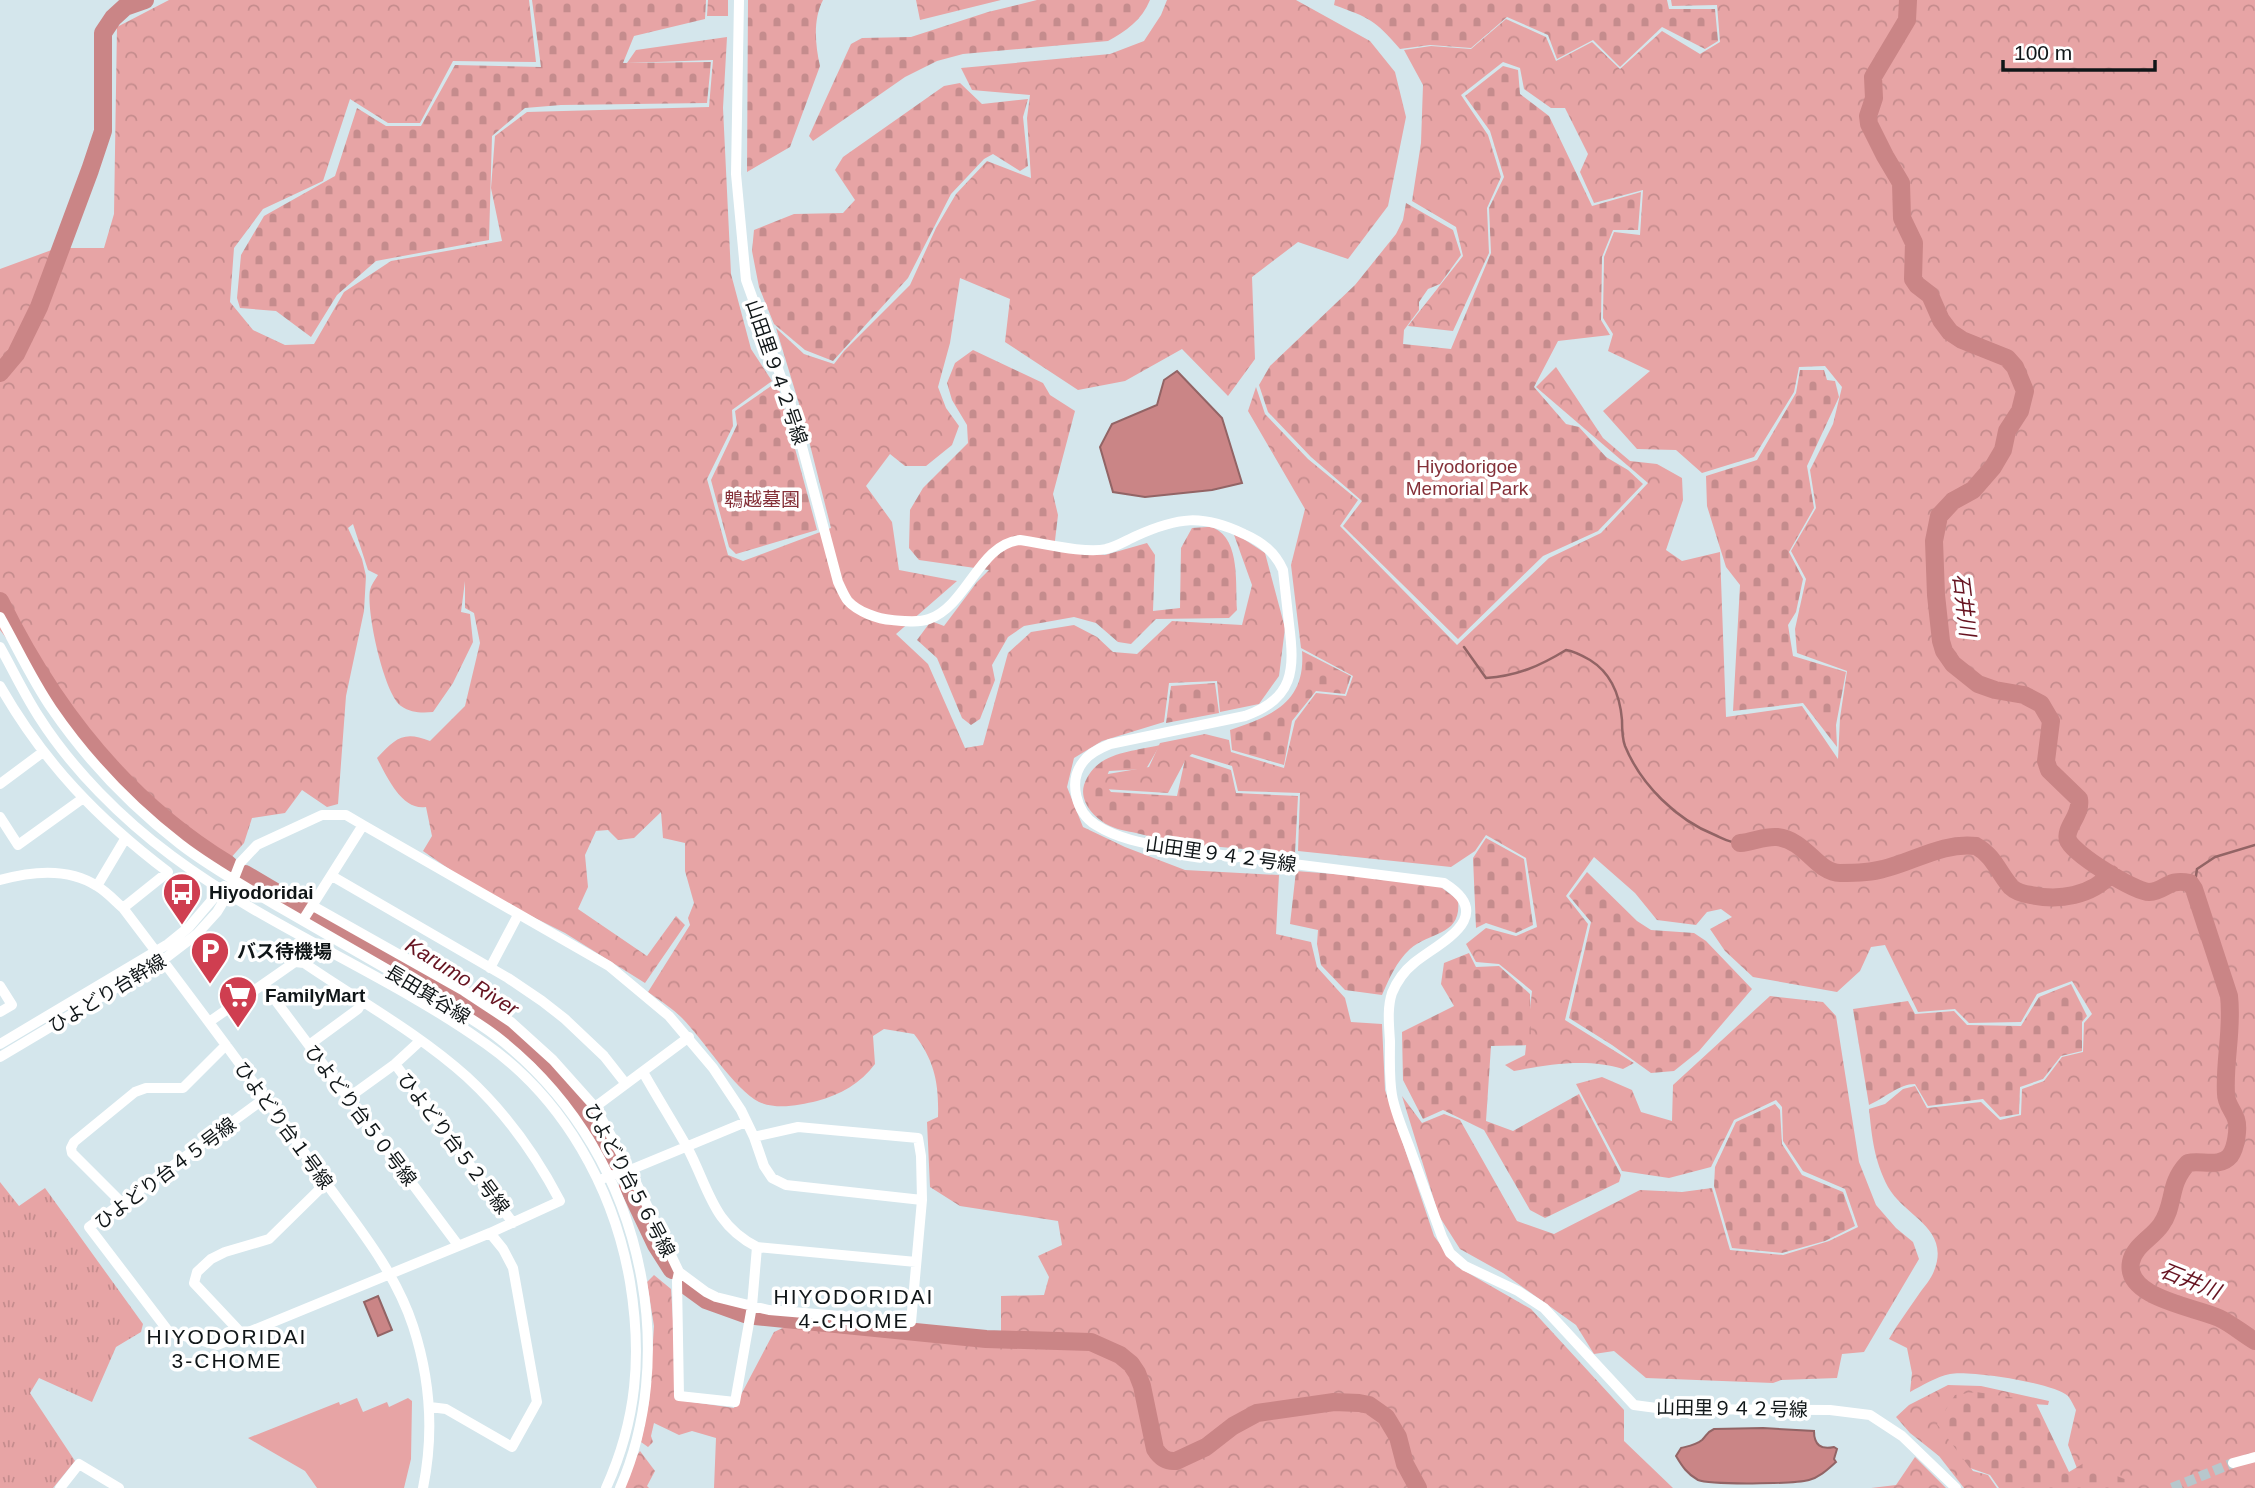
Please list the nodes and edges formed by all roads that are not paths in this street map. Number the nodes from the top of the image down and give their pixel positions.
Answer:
1 (739, 0) edge
2 (0, 617) edge
3 (0, 647) edge
4 (0, 686) edge
5 (4, 703) edge
6 (43, 752) junction
7 (0, 784) edge
8 (82, 799) junction
9 (0, 817) edge
10 (363, 825) junction
11 (125, 839) junction
12 (331, 876) junction
13 (0, 880) edge
14 (233, 880) junction
15 (97, 886) junction
16 (224, 891) junction
17 (313, 906) junction
18 (123, 908) junction
19 (518, 915) junction
20 (303, 920) junction
21 (160, 956) junction
22 (490, 968) junction
23 (264, 985) junction
24 (0, 986) edge
25 (362, 1002) junction
26 (0, 1012) edge
27 (209, 1022) junction
28 (689, 1037) junction
29 (420, 1041) junction
30 (0, 1044) edge
31 (226, 1045) junction
32 (309, 1045) junction
33 (0, 1057) edge
34 (395, 1064) junction
35 (643, 1072) junction
36 (626, 1084) junction
37 (265, 1098) junction
38 (348, 1098) junction
39 (596, 1107) junction
40 (746, 1122) junction
41 (754, 1137) junction
42 (687, 1147) junction
43 (630, 1170) junction
44 (610, 1176) junction
45 (598, 1180) junction
46 (326, 1183) junction
47 (922, 1200) junction
48 (122, 1203) junction
49 (513, 1223) junction
50 (490, 1233) junction
51 (458, 1245) junction
52 (757, 1247) junction
53 (916, 1262) junction
54 (679, 1272) junction
55 (390, 1273) junction
56 (752, 1306) junction
57 (243, 1334) junction
58 (430, 1407) junction
59 (2255, 1457) edge
60 (2233, 1463) tunnel mouth
61 (60, 1488) edge
62 (118, 1488) edge
63 (423, 1488) edge
64 (606, 1488) edge
65 (620, 1488) edge
66 (1956, 1488) edge

1 - 66 street, 山田里９４２号線
2 - 14 street, 長田箕谷線
3 - 16 street, 長田箕谷線
4 - 5 street
5 - 6 street
6 - 7 street
6 - 8 street
8 - 9 street
8 - 11 street
10 - 12 street
10 - 14 street
10 - 19 street
11 - 15 street
11 - 18 street
12 - 17 street
12 - 22 street
13 - 15 street, ひよどり台１号線
14 - 16 street, ひよどり台幹線
14 - 20 street, 長田箕谷線
15 - 18 street, ひよどり台１号線
16 - 21 street, ひよどり台幹線
16 - 45 street, 長田箕谷線
17 - 20 street
17 - 39 street, ひよどり台５６号線
18 - 21 street, ひよどり台１号線
19 - 22 street
19 - 28 street
20 - 44 street, 長田箕谷線
21 - 27 street, ひよどり台１号線
21 - 30 street, ひよどり台幹線
21 - 33 street, ひよどり台幹線
22 - 36 street
23 - 25 street
23 - 27 street
23 - 32 street, ひよどり台５０号線
24 - 26 street
25 - 29 street
25 - 32 street
27 - 31 street, ひよどり台１号線
28 - 35 street
28 - 40 street
29 - 34 street
29 - 49 street, ひよどり台４５号線
31 - 37 street, ひよどり台１号線
31 - 48 street
32 - 38 street, ひよどり台５０号線
34 - 38 street
34 - 49 street, ひよどり台５２号線
35 - 36 street
35 - 42 street
36 - 39 street
37 - 46 street, ひよどり台１号線
37 - 48 street, ひよどり台４５号線
38 - 51 street, ひよどり台５０号線
39 - 43 street, ひよどり台５６号線
40 - 41 street
40 - 42 street
41 - 47 street
41 - 47 street, ひよどり台５６号線
42 - 43 street
42 - 52 street
43 - 44 street
43 - 54 street, ひよどり台５６号線
44 - 45 street
44 - 65 street, 長田箕谷線
45 - 64 street, 長田箕谷線
46 - 55 street, ひよどり台１号線
46 - 57 street
47 - 53 street, ひよどり台５６号線
48 - 57 street, ひよどり台４５号線
49 - 50 street, ひよどり台４５号線
50 - 51 street, ひよどり台４５号線
50 - 58 street
51 - 55 street, ひよどり台４５号線
52 - 53 street
52 - 56 street
53 - 56 street, ひよどり台５６号線
54 - 56 street, ひよどり台５６号線
54 - 56 street
55 - 57 street, ひよどり台４５号線
55 - 58 street, ひよどり台１号線
58 - 63 street, ひよどり台１号線
59 - 60 street
61 - 62 street

